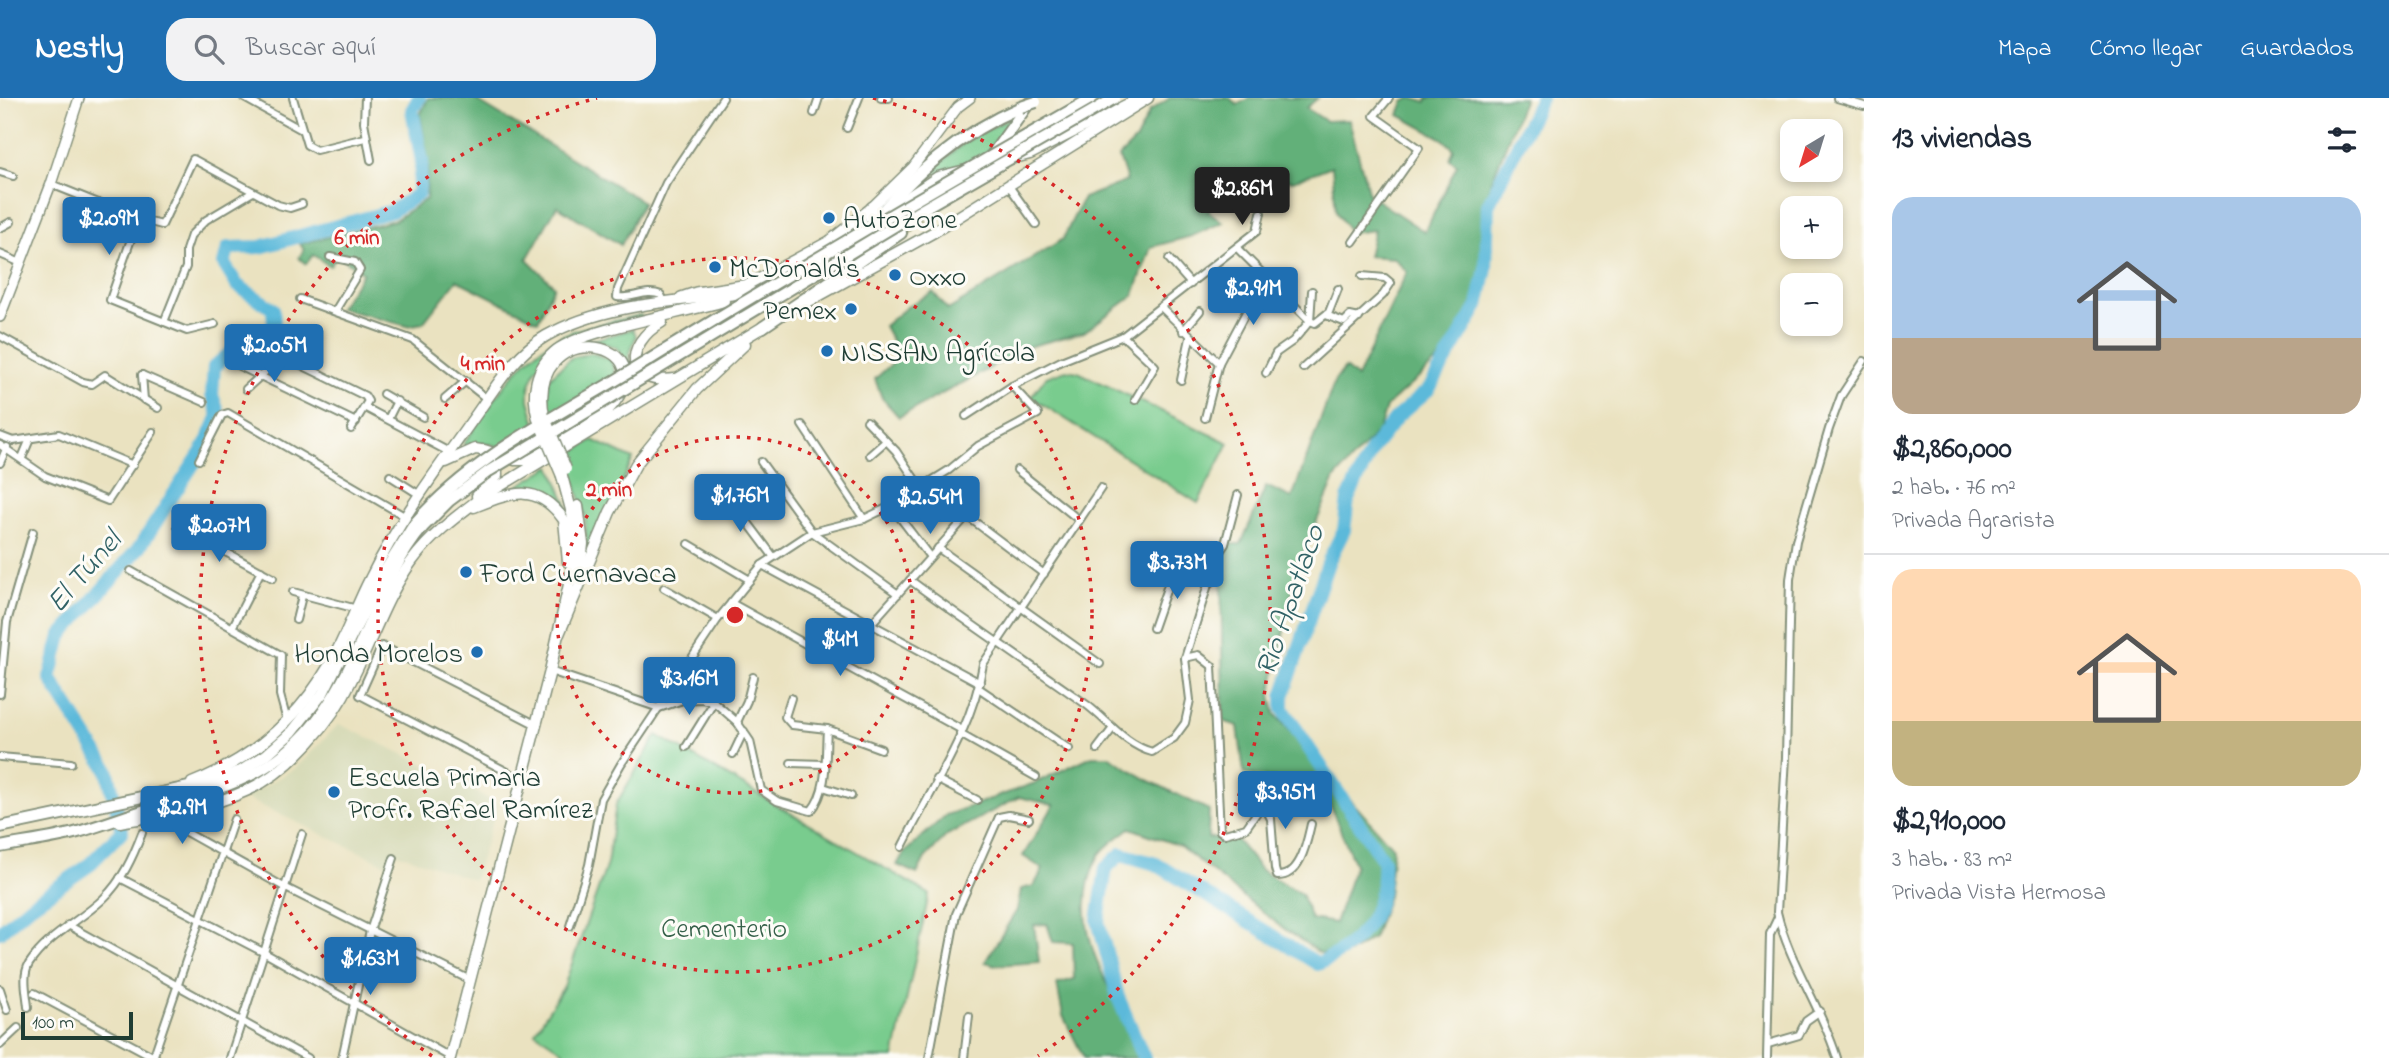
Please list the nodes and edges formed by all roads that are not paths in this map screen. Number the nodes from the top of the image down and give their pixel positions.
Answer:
1 (79, 98) edge
2 (244, 98) edge
3 (293, 98) edge
4 (723, 98) edge
5 (819, 98) edge
6 (859, 98) edge
7 (881, 98) edge
8 (889, 98) edge
9 (970, 98) edge
10 (1092, 98) edge
11 (1102, 98) edge
12 (1115, 98) edge
13 (1139, 98) edge
14 (1148, 98) edge
15 (1389, 98) edge
16 (1837, 98) edge
17 (366, 99) edge
18 (1038, 99) edge
19 (1864, 106) edge
20 (814, 113) dead end
21 (847, 128) dead end
22 (300, 129) junction
23 (365, 138) junction
24 (371, 160) dead end
25 (0, 172) edge
26 (13, 176) dead end
27 (51, 184) junction
28 (1009, 186) junction
29 (253, 192) junction
30 (302, 204) dead end
31 (872, 207) junction
32 (1261, 213) dead end
33 (138, 219) junction
34 (10, 222) dead end
35 (1036, 224) dead end
36 (869, 226) junction
37 (0, 228) edge
38 (901, 233) tunnel mouth
39 (1353, 242) dead end
40 (1237, 248) junction
41 (0, 254) edge
42 (330, 257) dead end
43 (1169, 259) dead end
44 (21, 262) junction
45 (1362, 276) dead end
46 (1264, 278) junction
47 (1191, 284) junction
48 (1338, 289) dead end
49 (1312, 290) dead end
50 (751, 292) junction
51 (300, 299) dead end
52 (665, 303) junction
53 (1161, 308) junction
54 (335, 311) junction
55 (1200, 311) dead end
56 (1326, 315) junction
57 (671, 316) junction
58 (0, 317) edge
59 (1359, 318) junction
60 (164, 322) junction
61 (1313, 322) junction
62 (215, 324) dead end
63 (763, 327) junction
64 (1183, 331) junction
65 (1123, 335) junction
66 (0, 336) edge
67 (1190, 338) junction
68 (1864, 361) edge
69 (1219, 363) junction
70 (235, 364) dead end
71 (1303, 368) dead end
72 (1266, 373) dead end
73 (262, 377) junction
74 (682, 378) junction
75 (1181, 380) dead end
76 (466, 381) junction
77 (1012, 386) junction
78 (246, 389) dead end
79 (383, 394) dead end
80 (445, 399) dead end
81 (144, 400) junction
82 (487, 400) junction
83 (1135, 400) dead end
84 (204, 401) dead end
85 (397, 401) junction
86 (367, 404) junction
87 (158, 408) dead end
88 (966, 415) dead end
89 (423, 417) dead end
90 (541, 417) junction
91 (1205, 418) dead end
92 (388, 419) junction
93 (867, 421) dead end
94 (356, 422) junction
95 (802, 425) dead end
96 (351, 429) dead end
97 (153, 432) dead end
98 (0, 436) edge
99 (30, 439) junction
100 (886, 441) junction
101 (3, 446) edge
102 (484, 450) junction
103 (449, 452) junction
104 (870, 456) dead end
105 (22, 458) junction
106 (199, 460) dead end
107 (761, 462) dead end
108 (0, 463) edge
109 (133, 466) junction
110 (440, 466) junction
111 (1017, 470) dead end
112 (390, 475) dead end
113 (565, 475) junction
114 (920, 487) junction
115 (1101, 488) dead end
116 (420, 495) junction
117 (1238, 495) dead end
118 (728, 496) dead end
119 (891, 506) junction
120 (463, 511) junction
121 (406, 517) junction
122 (864, 519) junction
123 (1079, 520) junction
124 (448, 523) junction
125 (178, 526) dead end
126 (33, 532) dead end
127 (812, 532) junction
128 (689, 544) dead end
129 (938, 548) junction
130 (774, 556) junction
131 (930, 557) junction
132 (394, 562) junction
133 (762, 565) junction
134 (131, 571) dead end
135 (261, 571) junction
136 (1044, 574) junction
137 (273, 578) dead end
138 (750, 580) junction
139 (910, 580) junction
140 (1211, 582) junction
141 (664, 588) dead end
142 (293, 592) dead end
143 (577, 592) junction
144 (898, 594) junction
145 (302, 596) junction
146 (564, 602) junction
147 (732, 603) junction
148 (357, 609) junction
149 (1020, 609) junction
150 (296, 620) dead end
151 (718, 620) junction
152 (870, 625) junction
153 (233, 626) junction
154 (1153, 628) dead end
155 (559, 634) junction
156 (996, 645) junction
157 (1185, 657) junction
158 (838, 662) junction
159 (1100, 664) dead end
160 (550, 671) junction
161 (753, 677) dead end
162 (980, 686) junction
163 (0, 694) edge
164 (791, 698) dead end
165 (714, 702) junction
166 (659, 708) junction
167 (737, 722) junction
168 (288, 723) junction
169 (536, 724) junction
170 (1113, 728) junction
171 (827, 729) junction
172 (744, 732) junction
173 (961, 732) junction
174 (686, 747) dead end
175 (881, 749) dead end
176 (1069, 749) dead end
177 (1097, 749) dead end
178 (733, 754) dead end
179 (0, 757) edge
180 (71, 763) dead end
181 (791, 763) dead end
182 (824, 764) junction
183 (1035, 777) dead end
184 (521, 779) junction
185 (936, 779) junction
186 (823, 787) junction
187 (172, 791) junction
188 (851, 796) dead end
189 (977, 800) dead end
190 (153, 814) junction
191 (234, 819) dead end
192 (1029, 819) dead end
193 (1311, 824) dead end
194 (0, 827) edge
195 (142, 833) dead end
196 (302, 834) dead end
197 (0, 847) edge
198 (902, 847) dead end
199 (221, 852) junction
200 (394, 858) dead end
201 (120, 878) junction
202 (284, 887) junction
203 (1779, 917) junction
204 (200, 919) junction
205 (68, 925) junction
206 (570, 926) dead end
207 (370, 931) junction
208 (263, 952) junction
209 (468, 979) junction
210 (179, 987) junction
211 (0, 989) edge
212 (34, 993) dead end
213 (354, 1004) junction
214 (28, 1007) dead end
215 (7, 1010) dead end
216 (1820, 1011) junction
217 (968, 1016) dead end
218 (241, 1020) junction
219 (18, 1028) dead end
220 (1768, 1044) junction
221 (0, 1045) edge
222 (450, 1057) edge
223 (155, 1058) edge
224 (230, 1058) edge
225 (308, 1058) edge
226 (342, 1058) edge
227 (929, 1058) edge
228 (964, 1058) edge
229 (1767, 1058) edge
230 (1837, 1058) edge

1 - 27 street
2 - 22 street
3 - 22 street
4 - 52 street
5 - 20 street
6 - 21 street
7 - 8 street
9 - 31 street
10 - 132 highway, bridge
11 - 18 highway
12 - 132 highway, bridge
13 - 36 main road
14 - 28 main road
15 - 39 street
16 - 19 street
17 - 23 street
18 - 36 highway, bridge
22 - 23 street
23 - 24 street
25 - 26 street
27 - 33 street
27 - 44 street
28 - 35 street
28 - 63 main road
29 - 30 street
29 - 33 street
29 - 60 street
31 - 36 main road
31 - 52 street
32 - 40 street
33 - 60 street
34 - 37 street
36 - 50 main road
38 - 63 highway
40 - 46 street
40 - 47 street
41 - 44 street
42 - 54 street
43 - 47 street
44 - 58 street
45 - 59 street
46 - 61 street
46 - 69 street
47 - 53 street
48 - 56 street
49 - 61 street
50 - 52 main road
50 - 57 main road
51 - 54 street
52 - 82 main road
53 - 64 street
53 - 65 street
54 - 76 street
55 - 64 street
56 - 59 street
56 - 61 street
57 - 74 main road
57 - 90 main road
59 - 71 street
60 - 62 street
61 - 72 street
63 - 74 main road
63 - 143 main road
64 - 67 street
65 - 77 street
65 - 83 street
66 - 81 street
67 - 69 street
67 - 75 street
68 - 203 street
69 - 91 street
70 - 73 street
73 - 78 street
73 - 86 street
73 - 94 street
74 - 120 main road
76 - 80 street
76 - 82 street
77 - 88 street
77 - 114 street
79 - 85 street
81 - 84 street
81 - 87 street
82 - 103 main road
85 - 89 street
85 - 92 street
86 - 92 street
86 - 94 street
90 - 102 main road
90 - 113 main road, bridge
92 - 103 street
93 - 100 street
94 - 96 street
95 - 122 street
97 - 109 street
98 - 99 street
99 - 105 street
99 - 109 street
100 - 104 street
100 - 114 street
101 - 105 street
101 - 108 street
102 - 110 main road
102 - 124 main road
103 - 110 main road
105 - 109 street
106 - 121 street
107 - 127 street
110 - 116 main road
111 - 123 street
112 - 116 street
113 - 143 main road
113 - 146 main road
114 - 119 street
115 - 123 street
116 - 121 main road
117 - 140 street
118 - 130 street
119 - 122 street
119 - 131 street
120 - 124 main road
120 - 146 main road
121 - 148 main road
122 - 127 street
123 - 136 street
124 - 190 main road
125 - 135 street
126 - 163 street
127 - 130 street
127 - 144 street
128 - 138 street
129 - 131 street
129 - 136 street
129 - 149 street
130 - 133 street
131 - 139 street
132 - 187 highway
132 - 190 highway
133 - 138 street
133 - 152 street
134 - 153 street
135 - 137 street
135 - 153 street
136 - 149 street
138 - 147 street
139 - 144 street
139 - 156 street
140 - 154 street
140 - 157 street
141 - 151 street
142 - 145 street
143 - 155 main road
144 - 152 street
145 - 148 street
145 - 150 street
146 - 155 main road
147 - 151 street
147 - 158 street
148 - 168 main road
149 - 156 street
149 - 159 street
151 - 166 street
152 - 158 street
152 - 162 street
153 - 168 street
155 - 160 main road
156 - 162 street
156 - 170 street
157 - 170 street
157 - 193 street
158 - 173 street
160 - 166 street
160 - 169 main road
161 - 167 street
162 - 173 street
162 - 176 street
164 - 171 street
165 - 166 street
165 - 167 street
165 - 174 street
166 - 206 street
167 - 172 street
168 - 187 main road
169 - 184 main road
169 - 184 street
170 - 177 street
171 - 175 street
171 - 182 street
172 - 178 street
172 - 186 street
173 - 183 street
173 - 185 street
179 - 180 street
181 - 182 street
182 - 186 street
184 - 209 main road
185 - 189 street
185 - 198 street
186 - 188 street
187 - 194 highway
190 - 197 highway
190 - 199 street
191 - 199 street
192 - 227 street
195 - 201 street
196 - 202 street
199 - 202 street
199 - 204 street
200 - 207 street
201 - 204 street
201 - 205 street
202 - 207 street
202 - 208 street
203 - 216 street
203 - 220 street
204 - 208 street
204 - 210 street
205 - 210 street
205 - 214 street
207 - 209 street
207 - 213 street
208 - 213 street
208 - 218 street
209 - 222 main road
210 - 218 street
210 - 223 street
211 - 215 street
212 - 223 street
213 - 222 street
213 - 226 street
216 - 220 street
216 - 230 street
217 - 228 street
218 - 224 street
218 - 225 street
219 - 221 street
220 - 229 street

